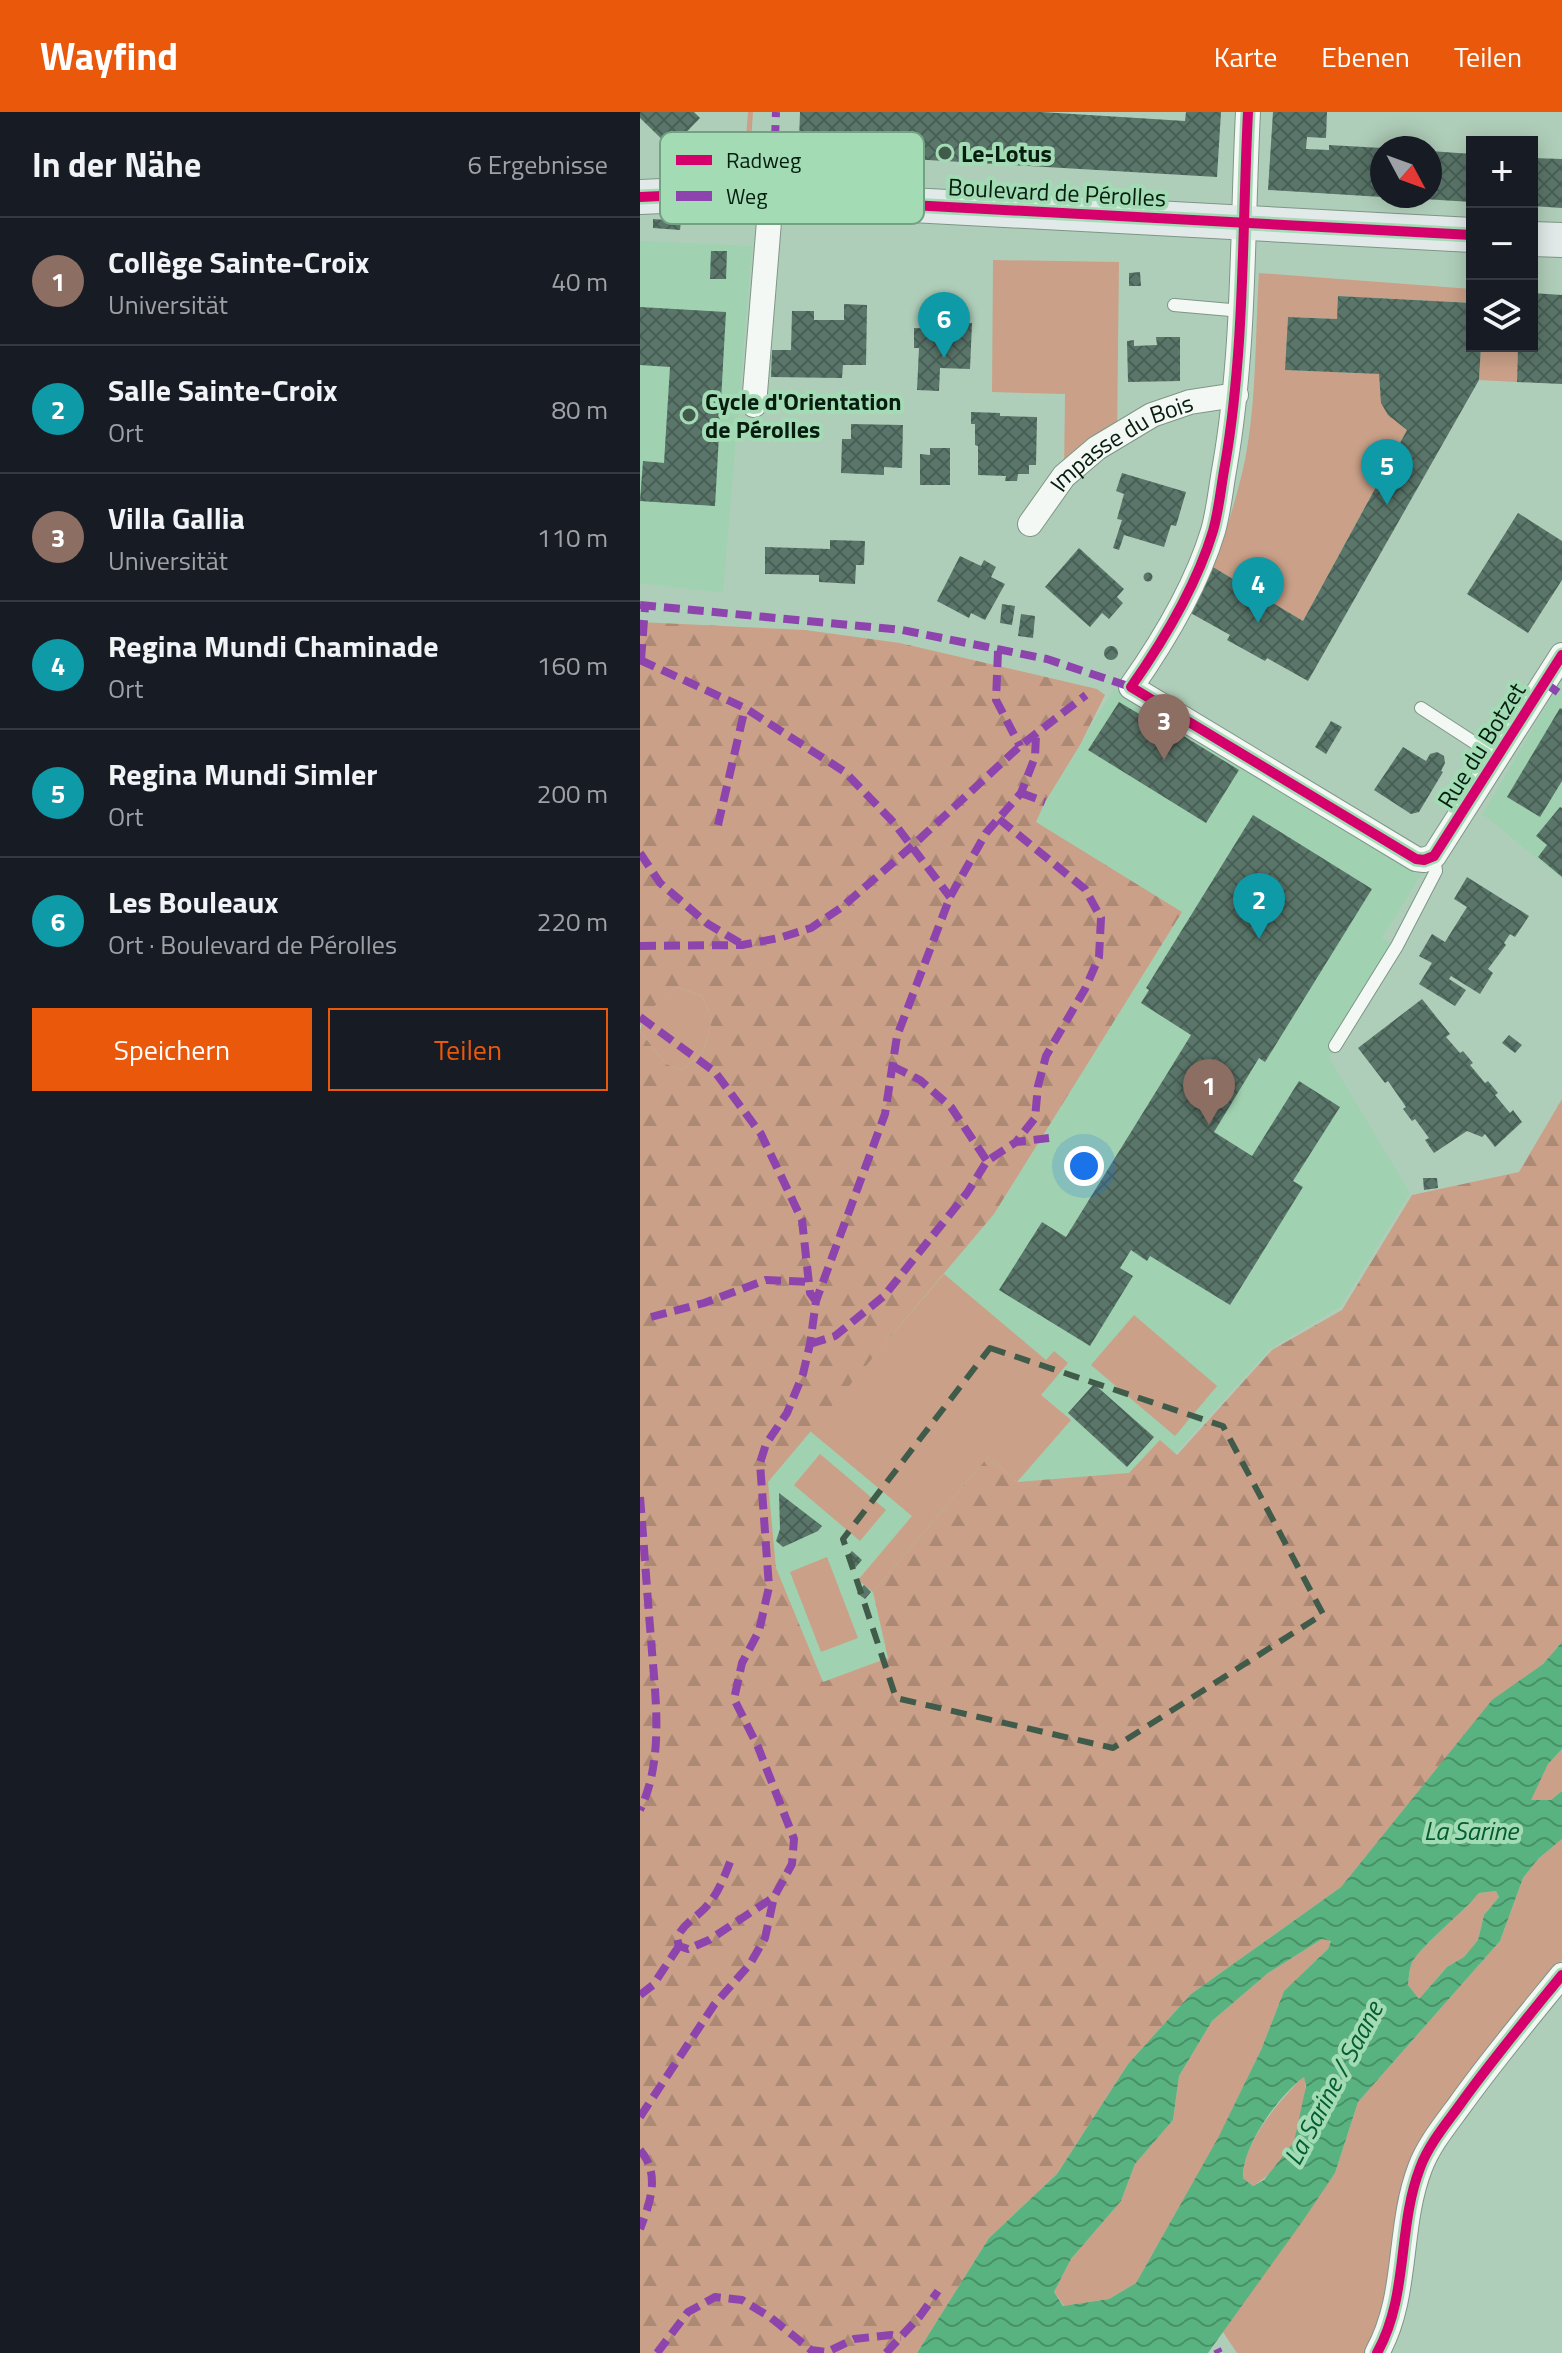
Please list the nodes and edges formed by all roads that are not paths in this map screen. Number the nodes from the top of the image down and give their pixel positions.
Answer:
1 (1248, 112) edge
2 (640, 180) edge
3 (660, 184) edge
4 (660, 196) edge
5 (640, 197) edge
6 (924, 205) edge
7 (1243, 223) junction
8 (769, 224) edge
9 (1466, 235) edge
10 (1538, 239) edge
11 (1562, 240) edge
12 (1174, 305) dead end
13 (1242, 311) junction
14 (1236, 395) junction
15 (754, 405) dead end
16 (1030, 524) dead end
17 (1562, 655) edge
18 (1553, 689) edge
19 (1421, 708) dead end
20 (1498, 758) junction
21 (1434, 856) junction
22 (1335, 1046) dead end
23 (1562, 1975) edge
24 (1377, 2353) edge

1 - 7 street
2 - 3 main road, Boulevard de Pérolles
4 - 5 main road, Boulevard de Pérolles
6 - 7 main road, Boulevard de Pérolles
7 - 9 main road, Boulevard de Pérolles
7 - 13 street
8 - 15 street
10 - 11 main road
12 - 13 lane
13 - 14 street
14 - 16 street, Impasse du Bois
14 - 21 street
17 - 18 street, Rue du Botzet
18 - 20 street, Rue du Botzet
19 - 20 lane
20 - 21 street, Rue du Botzet
21 - 22 lane
23 - 24 street

